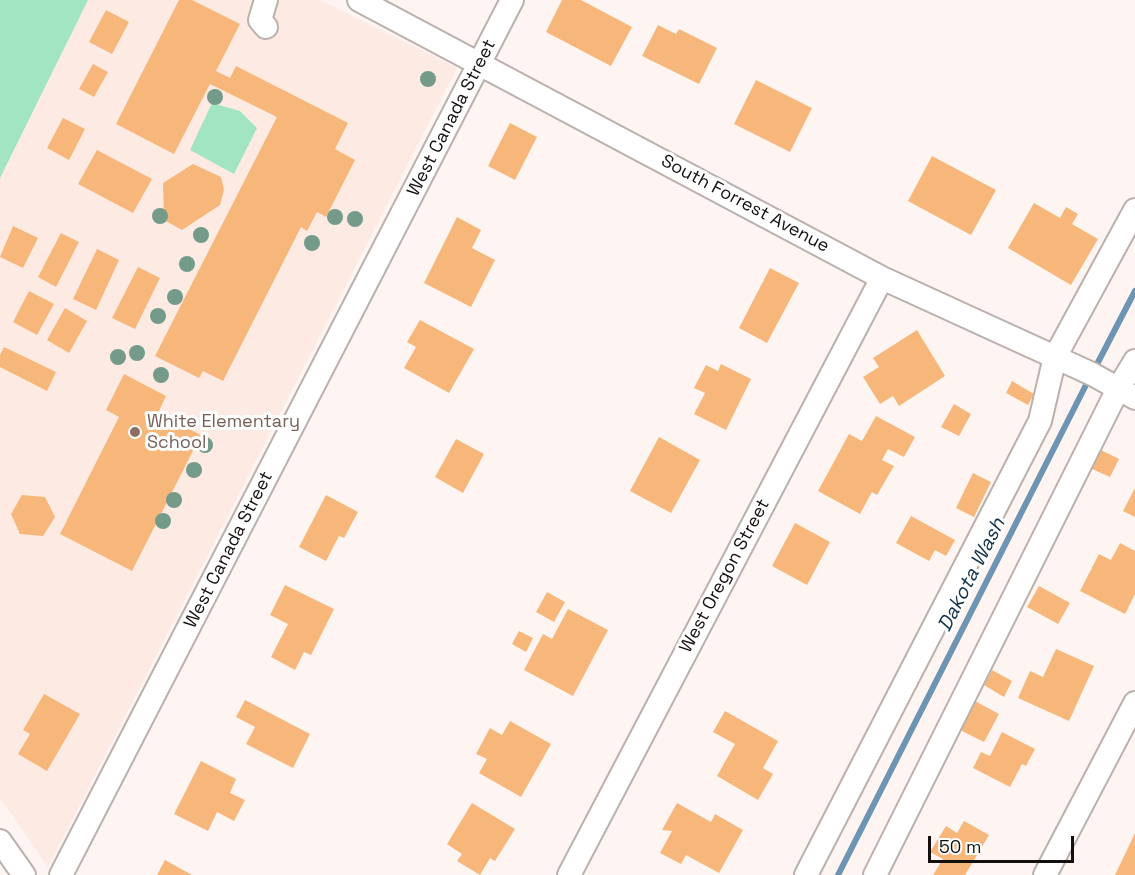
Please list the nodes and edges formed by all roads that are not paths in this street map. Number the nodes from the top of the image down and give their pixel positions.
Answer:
1 (266, 0) edge
2 (359, 0) edge
3 (512, 0) edge
4 (266, 27) dead end
5 (481, 63) junction
6 (1135, 210) edge
7 (882, 278) junction
8 (1055, 357) junction
9 (1135, 361) edge
10 (1127, 394) edge
11 (1135, 703) edge
12 (0, 841) edge
13 (24, 875) edge
14 (61, 875) edge
15 (569, 875) edge
16 (806, 875) edge
17 (875, 875) edge
18 (1045, 875) edge

1 - 4 street
2 - 5 street, South Forrest Avenue
3 - 5 street, West Canada Street
5 - 7 street, South Forrest Avenue
5 - 14 street, West Canada Street
6 - 8 street
7 - 8 street, South Forrest Avenue
7 - 15 street, West Oregon Street
8 - 10 street, South Forrest Avenue
8 - 16 street
9 - 10 street
10 - 17 street
11 - 18 street
12 - 13 street

